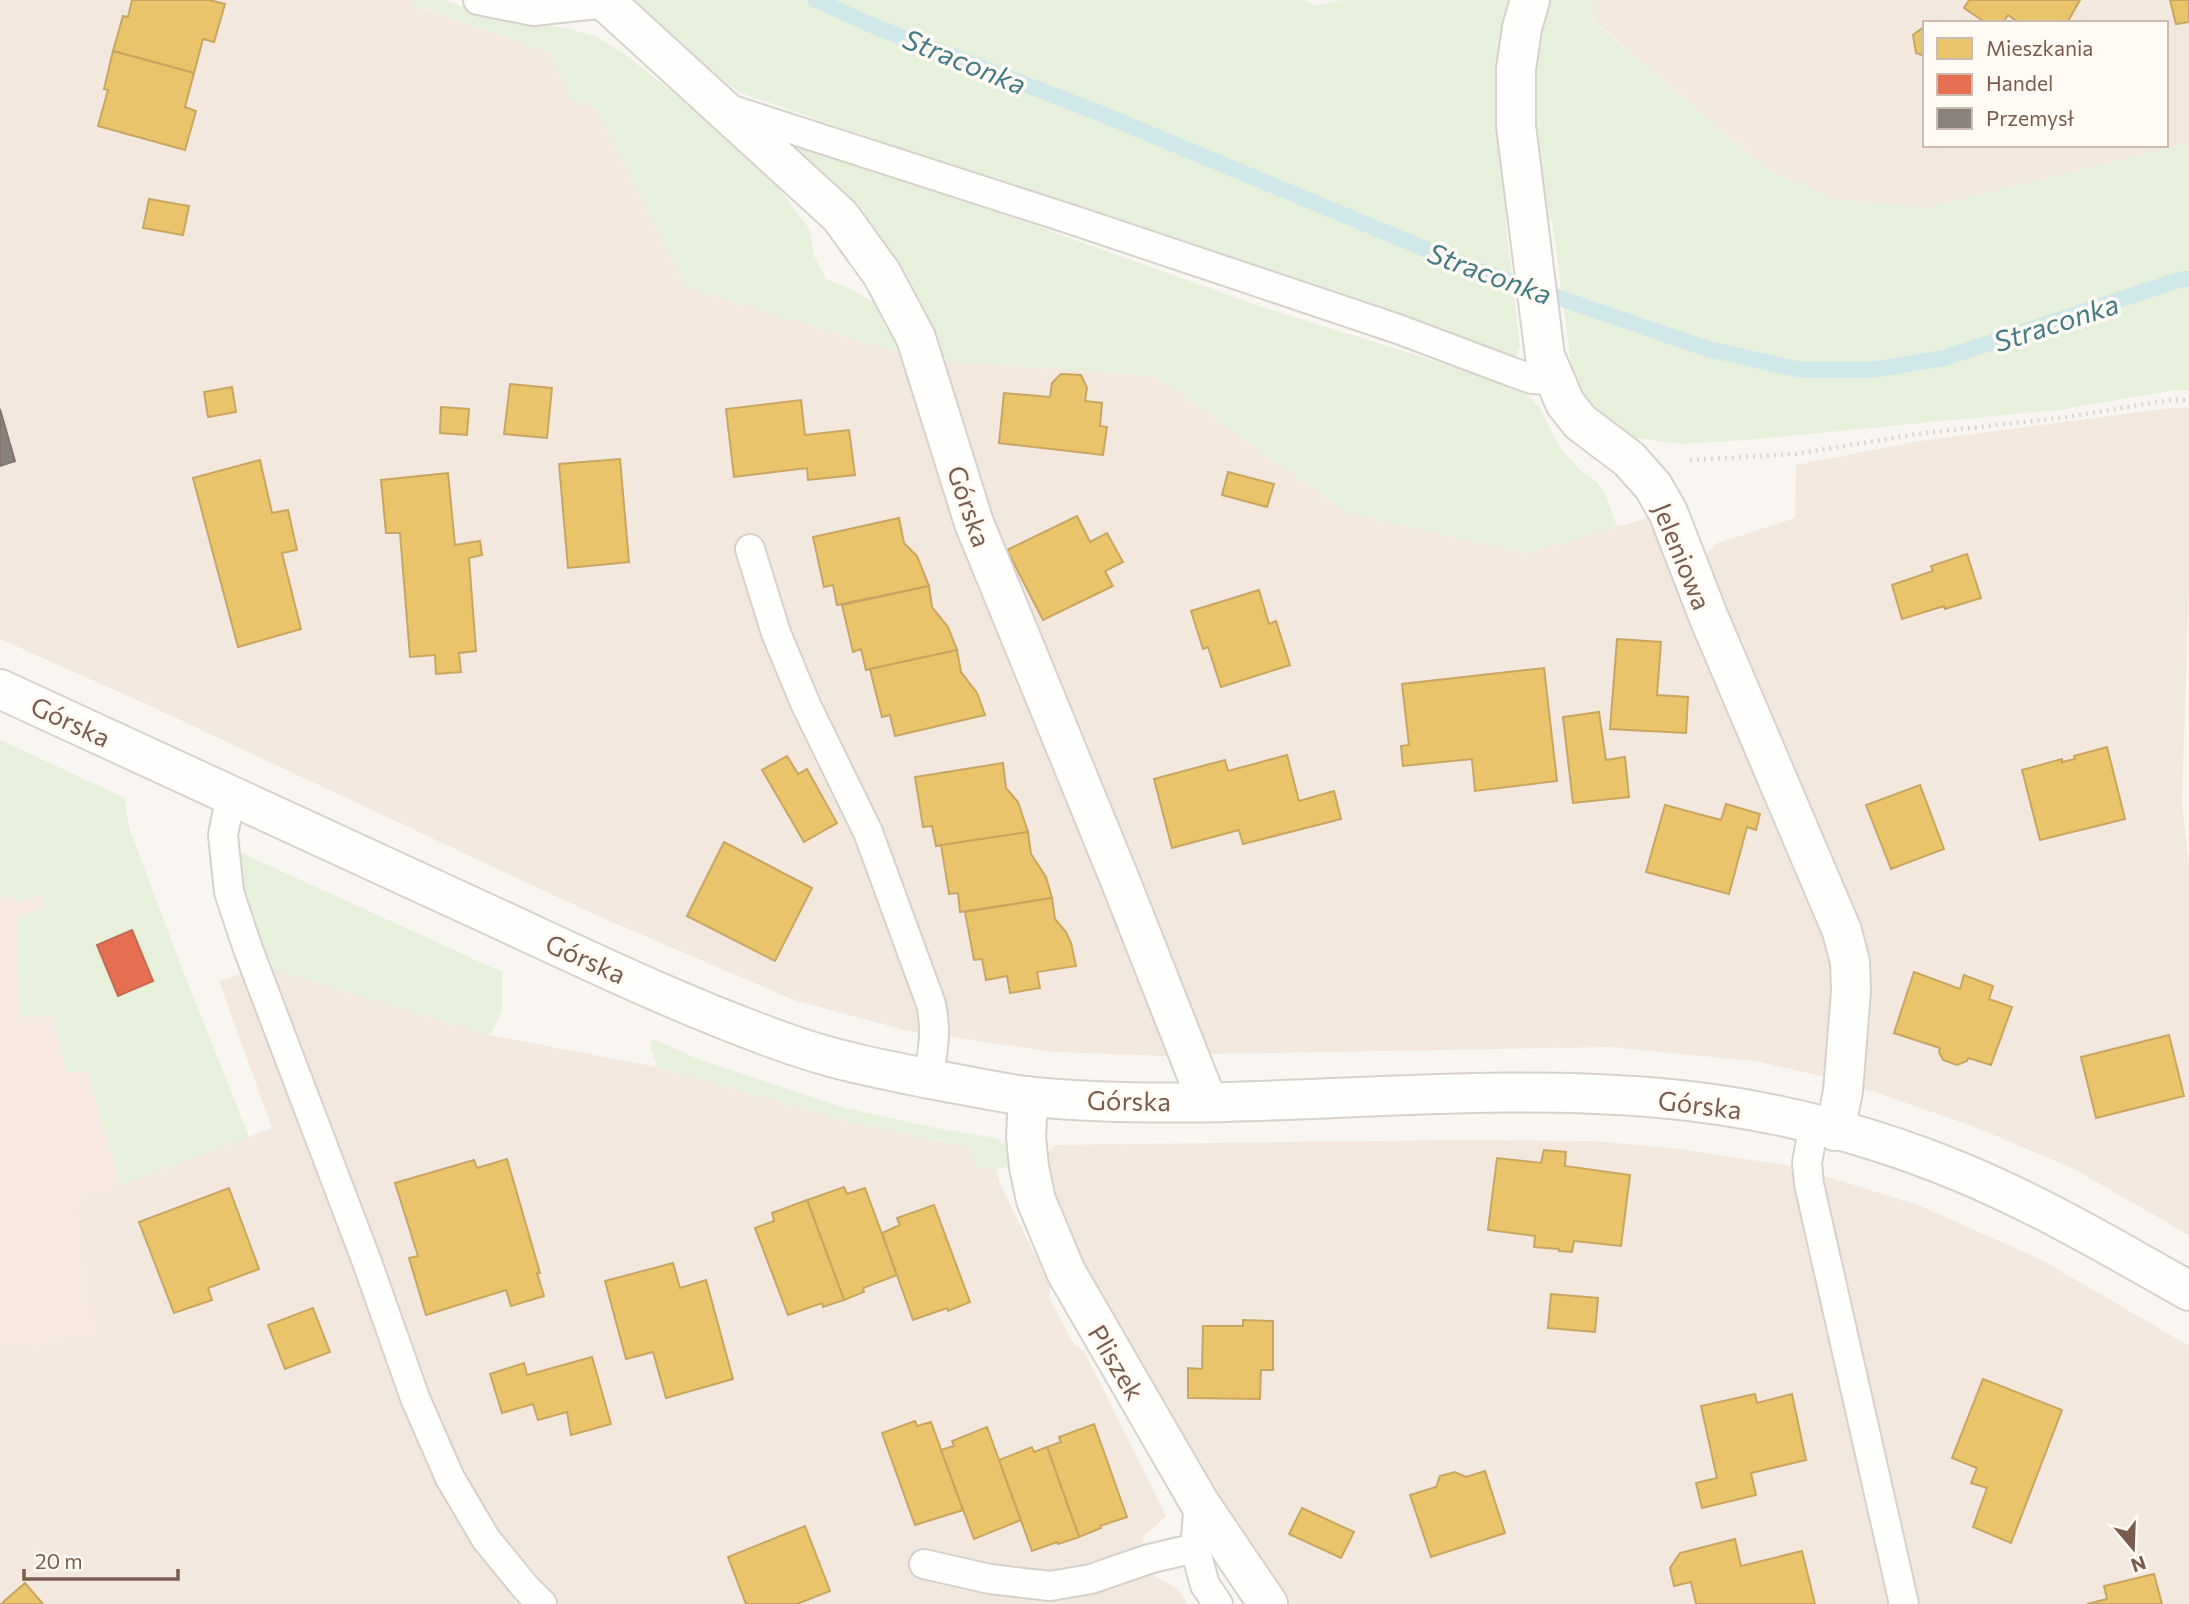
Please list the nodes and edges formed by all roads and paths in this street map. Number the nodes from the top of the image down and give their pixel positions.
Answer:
1 (478, 0) edge
2 (1530, 0) edge
3 (607, 2) edge
4 (721, 106) junction
5 (1549, 368) junction
6 (2189, 400) edge
7 (1629, 459) junction
8 (750, 549) dead end
9 (0, 689) edge
10 (231, 795) junction
11 (928, 1078) junction
12 (1028, 1096) junction
13 (1207, 1101) junction
14 (1825, 1127) junction
15 (2189, 1291) edge
16 (1199, 1502) junction
17 (1195, 1548) junction
18 (924, 1564) dead end
19 (542, 1604) edge
20 (1218, 1604) edge
21 (1268, 1604) edge
22 (1904, 1604) edge

1 - 3 lane
2 - 5 street, Jeleniowa
3 - 4 street, Górska
4 - 5 lane
4 - 13 street, Górska
5 - 7 street, Jeleniowa
6 - 7 path
7 - 14 street, Jeleniowa
8 - 11 lane
9 - 10 street, Górska
10 - 11 street, Górska
10 - 19 lane
11 - 12 street, Górska
12 - 13 street, Górska
12 - 16 street, Pliszek
13 - 14 street, Górska
14 - 15 street, Górska
14 - 22 lane
16 - 17 lane
16 - 21 street, Pliszek
17 - 18 lane
17 - 20 lane

